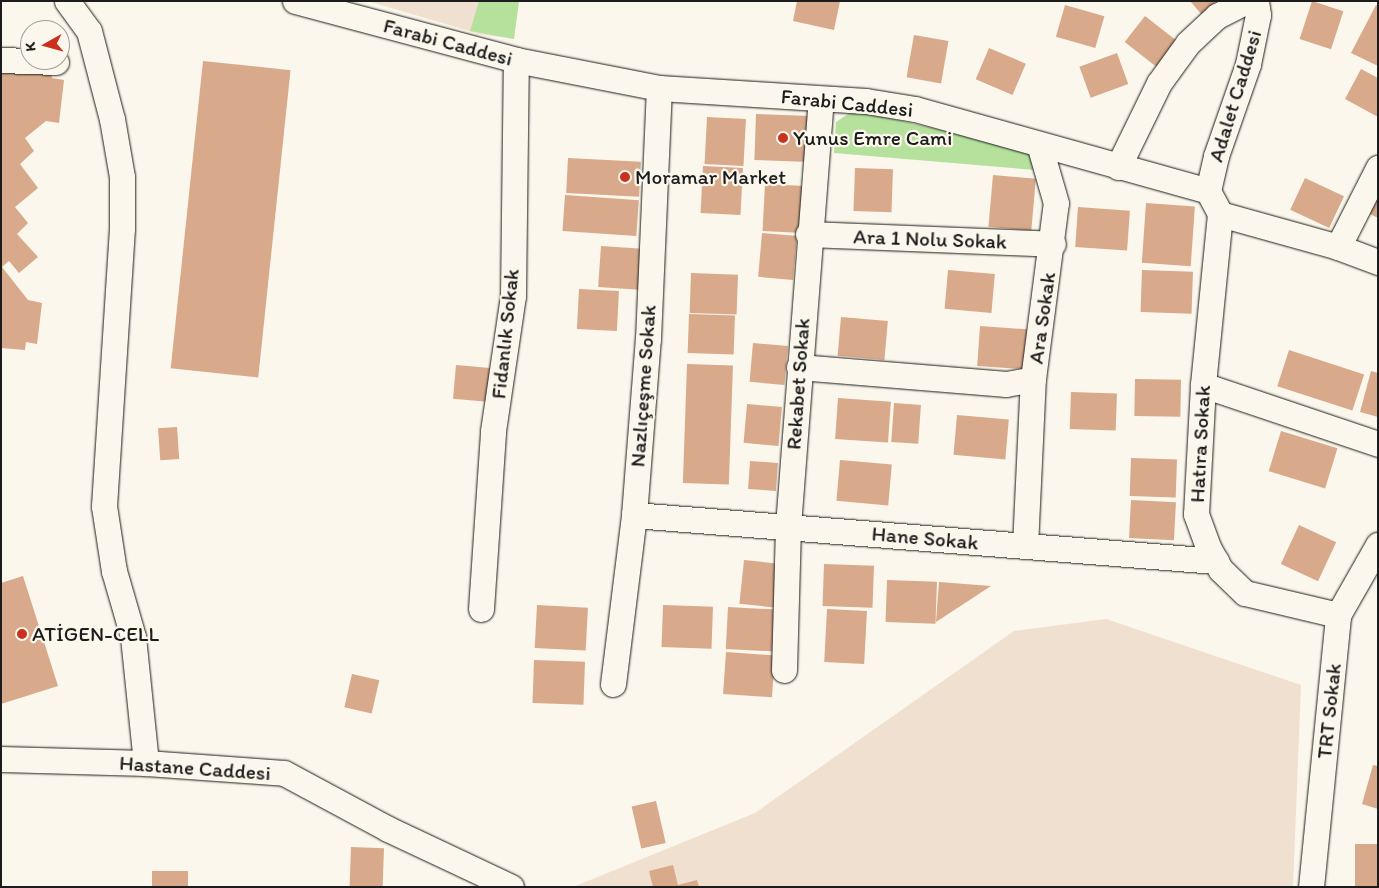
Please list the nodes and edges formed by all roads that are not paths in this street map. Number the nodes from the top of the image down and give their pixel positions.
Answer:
1 (67, 1) edge
2 (297, 1) edge
3 (1246, 1) edge
4 (1256, 1) edge
5 (1, 60) edge
6 (516, 60) junction
7 (20, 61) edge
8 (659, 88) junction
9 (821, 98) junction
10 (1039, 144) junction
11 (1118, 167) junction
12 (1378, 168) edge
13 (1208, 191) junction
14 (1220, 214) junction
15 (808, 234) junction
16 (1052, 244) junction
17 (1338, 247) junction
18 (1378, 262) edge
19 (799, 367) junction
20 (1033, 378) junction
21 (1203, 385) junction
22 (1378, 444) edge
23 (634, 515) junction
24 (788, 526) junction
25 (1378, 545) edge
26 (1025, 546) junction
27 (1216, 561) junction
28 (481, 609) dead end
29 (1338, 615) junction
30 (784, 670) dead end
31 (613, 684) dead end
32 (1, 759) edge
33 (146, 764) junction
34 (511, 887) edge
35 (1312, 887) edge

1 - 33 street
2 - 6 street, Farabi Caddesi
3 - 11 street
4 - 13 street, Adalet Caddesi
5 - 7 street
6 - 8 street, Farabi Caddesi
6 - 28 street, Fidanlık Sokak
8 - 9 street, Farabi Caddesi
8 - 23 street, Nazlıçeşme Sokak
9 - 10 street, Farabi Caddesi
9 - 15 street, Rekabet Sokak
10 - 11 street, Farabi Caddesi
10 - 16 street, Ara Sokak
11 - 13 street, Farabi Caddesi
12 - 17 street
13 - 14 street
14 - 17 street
14 - 21 street, Hatıra Sokak
15 - 16 street, Ara 1 Nolu Sokak
15 - 19 street, Rekabet Sokak
16 - 20 street, Ara Sokak
17 - 18 street
19 - 20 street, Ara Sokak
19 - 24 street, Rekabet Sokak
20 - 26 street
21 - 22 street
21 - 27 street, Hatıra Sokak
23 - 24 street, Hane Sokak
23 - 31 street, Nazlıçeşme Sokak
24 - 26 street, Hane Sokak
24 - 30 street, Rekabet Sokak
25 - 29 street, TRT Sokak
26 - 27 street, Hane Sokak
27 - 29 street, Hatıra Sokak
29 - 35 street, TRT Sokak
32 - 33 street, Hastane Caddesi
33 - 34 street, Hastane Caddesi

